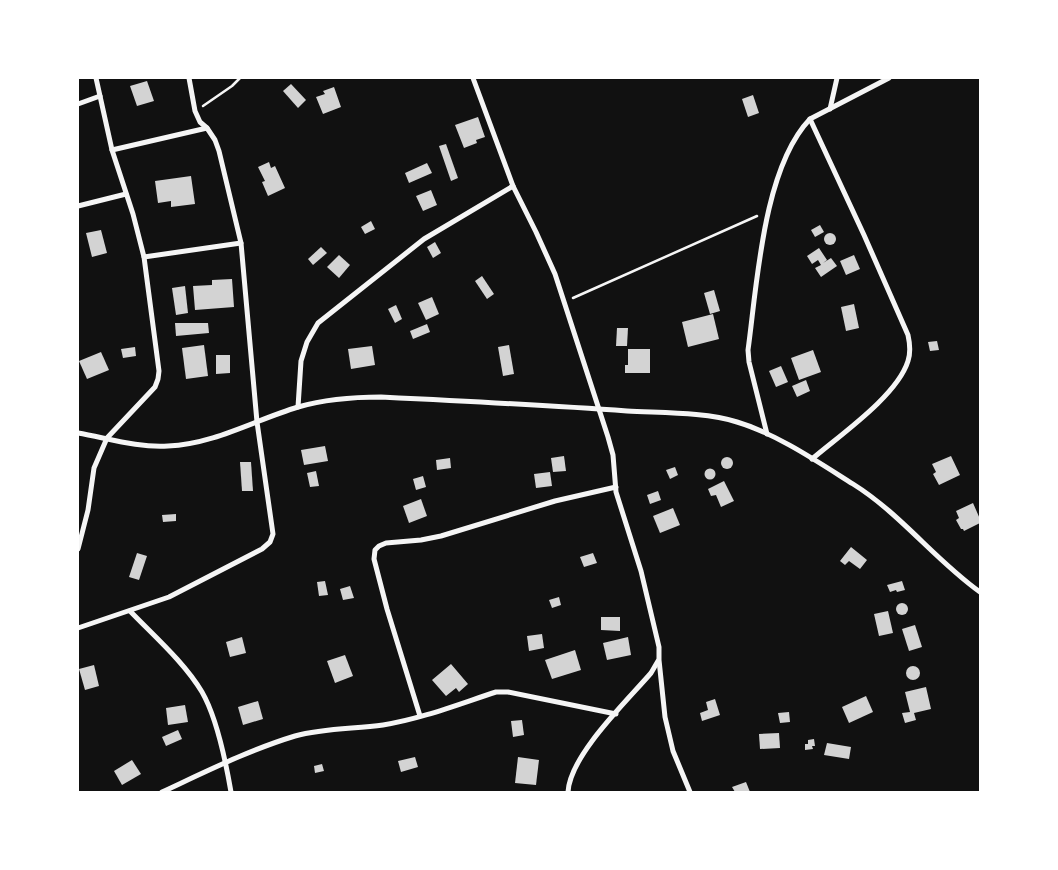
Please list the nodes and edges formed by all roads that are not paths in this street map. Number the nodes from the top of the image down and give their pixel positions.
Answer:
1 (96, 78) edge
2 (189, 78) edge
3 (473, 78) edge
4 (837, 78) edge
5 (889, 78) edge
6 (100, 96) junction
7 (78, 104) edge
8 (830, 109) junction
9 (810, 119) junction
10 (207, 128) junction
11 (112, 150) junction
12 (513, 186) junction
13 (126, 194) junction
14 (78, 206) edge
15 (241, 243) junction
16 (144, 257) junction
17 (298, 408) junction
18 (599, 409) junction
19 (257, 422) junction
20 (78, 432) edge
21 (767, 434) junction
22 (107, 438) junction
23 (812, 459) junction
24 (616, 487) junction
25 (78, 549) edge
26 (980, 592) edge
27 (130, 611) junction
28 (78, 628) edge
29 (658, 660) junction
30 (616, 714) junction
31 (420, 716) junction
32 (226, 761) junction
33 (162, 792) edge
34 (231, 792) edge
35 (568, 792) edge
36 (690, 792) edge

1 - 6 street
2 - 10 street
3 - 12 street
4 - 8 street
5 - 8 street
6 - 7 street
6 - 11 street
8 - 9 street
9 - 21 street
9 - 23 street
10 - 11 street
10 - 15 street
11 - 13 street
12 - 17 street
12 - 18 street
13 - 14 street
13 - 16 street
15 - 16 street
15 - 19 street
16 - 22 street
17 - 18 street
17 - 19 street
18 - 21 street
18 - 24 street
19 - 22 street
19 - 27 street
20 - 22 street
21 - 23 street
22 - 25 street
23 - 26 street
24 - 29 street
24 - 31 street
27 - 28 street
27 - 32 street
29 - 30 street
29 - 36 street
30 - 31 street
30 - 35 street
31 - 32 street
32 - 33 street
32 - 34 street

